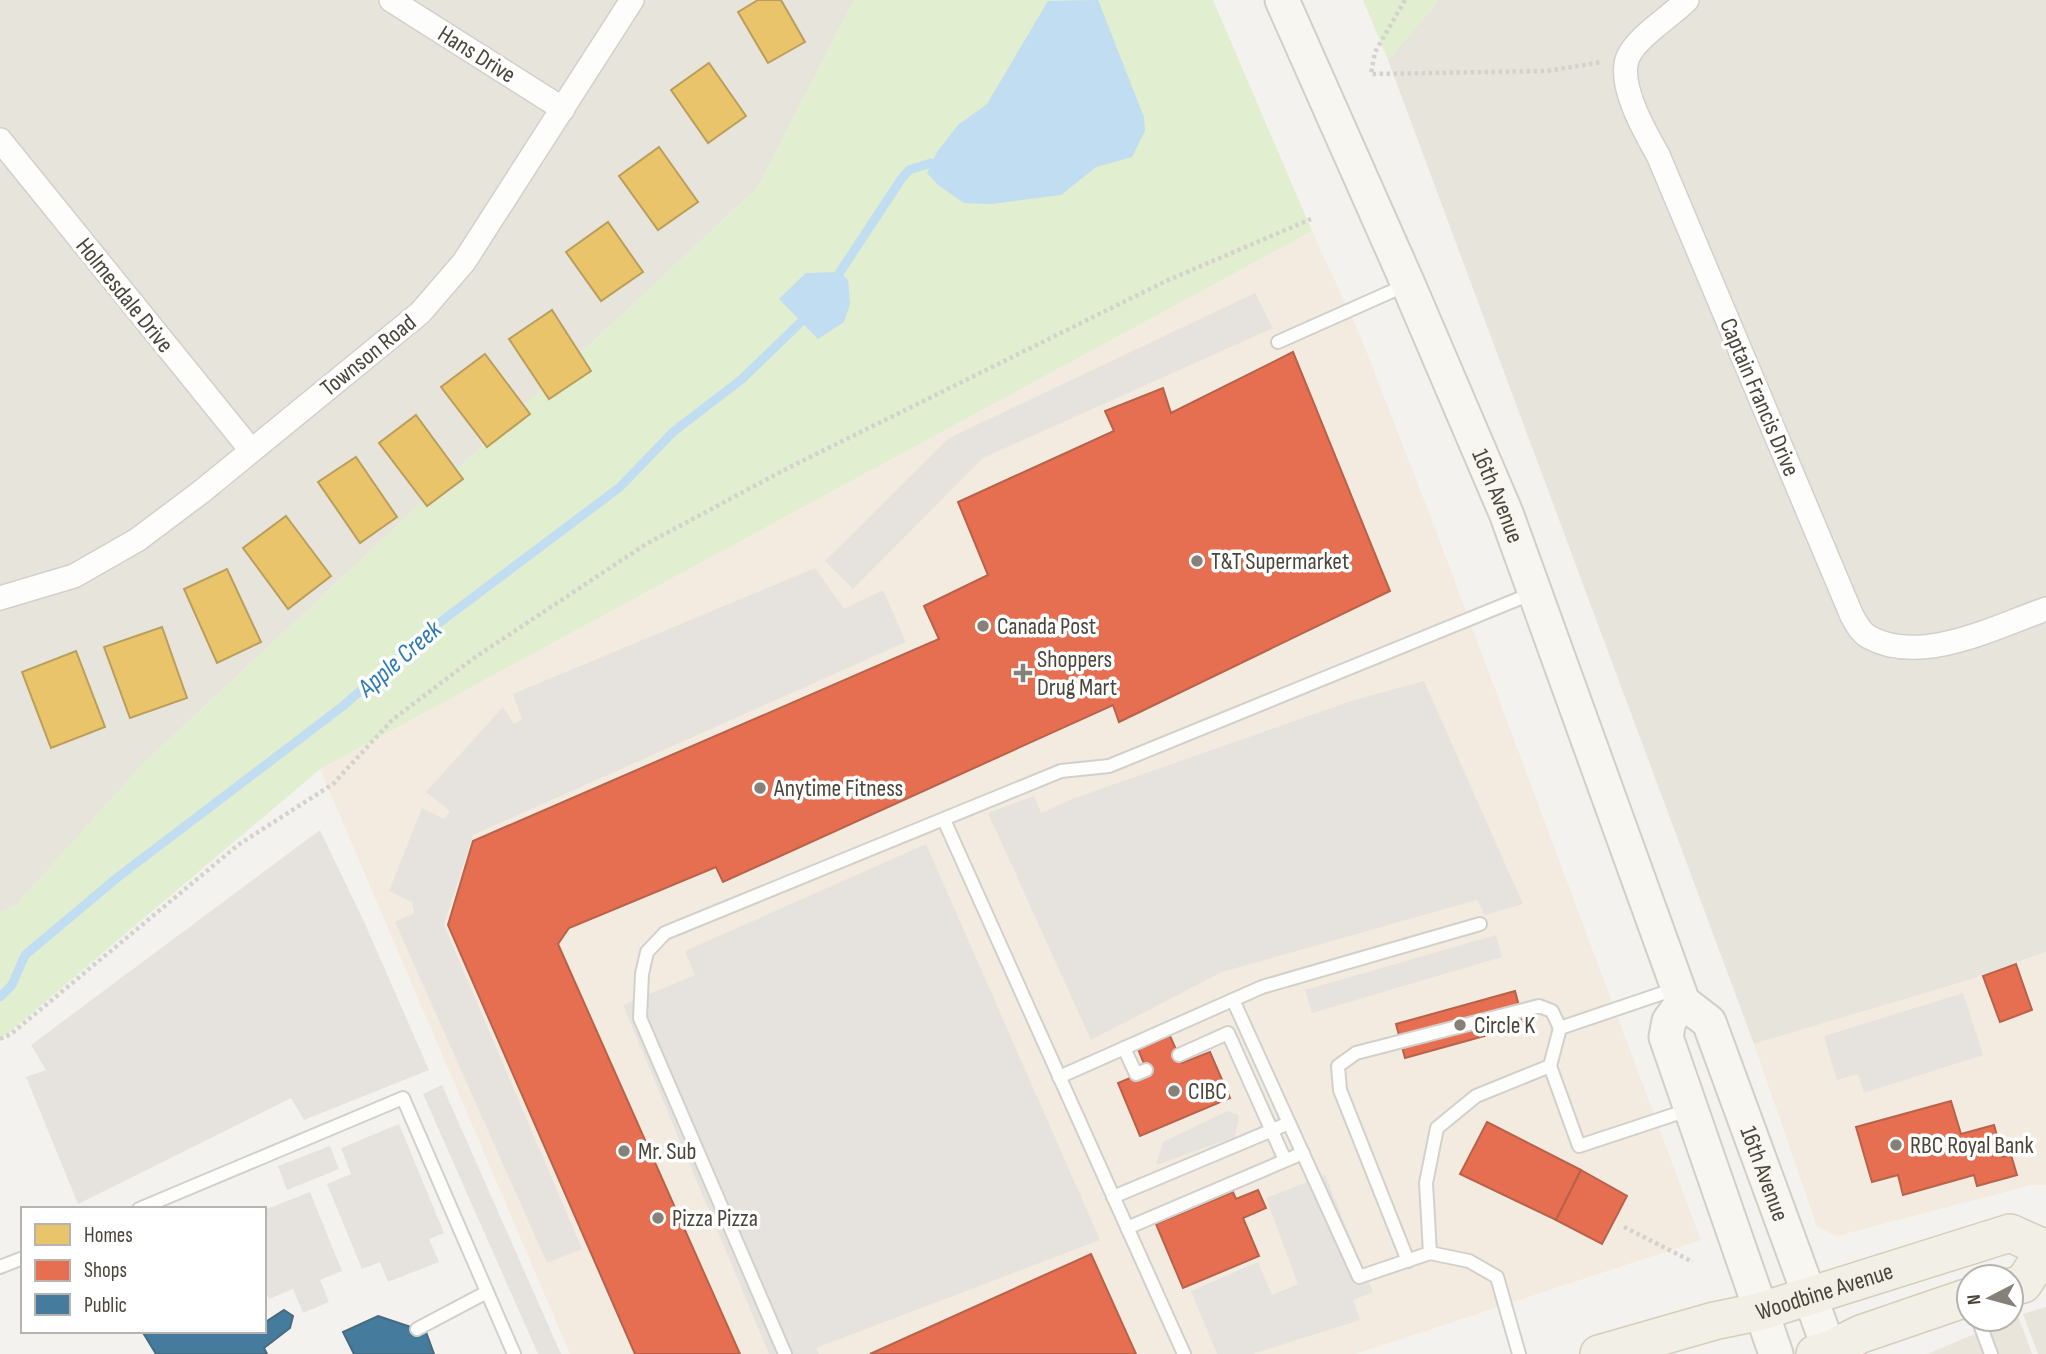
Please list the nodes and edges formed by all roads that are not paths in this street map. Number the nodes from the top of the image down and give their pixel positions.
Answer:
1 (391, 0) edge
2 (632, 0) edge
3 (1282, 0) edge
4 (1687, 0) edge
5 (562, 109) junction
6 (0, 140) edge
7 (1408, 284) junction
8 (1278, 342) dead end
9 (251, 450) junction
10 (1535, 593) junction
11 (0, 598) edge
12 (2046, 609) edge
13 (944, 820) junction
14 (1480, 925) dead end
15 (1681, 995) junction
16 (1233, 1000) junction
17 (1560, 1028) junction
18 (1124, 1048) junction
19 (1178, 1055) dead end
20 (1550, 1066) junction
21 (1146, 1070) dead end
22 (1059, 1077) junction
23 (1692, 1109) junction
24 (1289, 1123) junction
25 (1271, 1131) junction
26 (1303, 1153) junction
27 (1285, 1160) junction
28 (1113, 1197) junction
29 (144, 1207) edge
30 (1127, 1228) junction
31 (1430, 1253) junction
32 (21, 1259) edge
33 (1408, 1261) junction
34 (0, 1267) edge
35 (2025, 1281) edge
36 (487, 1292) junction
37 (1808, 1296) junction
38 (1955, 1302) edge
39 (1762, 1311) junction
40 (417, 1329) dead end
41 (1983, 1333) edge
42 (1825, 1353) edge
43 (514, 1354) edge
44 (785, 1354) edge
45 (1184, 1354) edge
46 (1519, 1354) edge
47 (1599, 1354) edge
48 (1776, 1354) edge
49 (1991, 1354) edge

1 - 5 street, Hans Drive
2 - 5 street, Townson Road
3 - 7 main road, 16th Avenue
4 - 12 street, Captain Francis Drive
5 - 9 street, Townson Road
6 - 9 street, Holmesdale Drive
7 - 8 lane
7 - 10 main road, 16th Avenue
9 - 11 street, Townson Road
10 - 13 lane
10 - 15 main road, 16th Avenue
13 - 22 lane
13 - 44 lane
14 - 16 lane
15 - 17 lane
15 - 23 main road, 16th Avenue
15 - 37 main road, 16th Avenue
16 - 18 lane
16 - 24 lane
17 - 20 lane
17 - 33 lane
18 - 21 lane
18 - 22 lane
19 - 25 lane
20 - 23 lane
20 - 31 lane
22 - 28 lane
23 - 39 main road, 16th Avenue
24 - 25 lane
24 - 26 lane
25 - 27 lane
25 - 28 lane
26 - 27 lane
26 - 33 lane
27 - 30 lane
28 - 30 lane
29 - 36 lane
30 - 45 lane
31 - 33 lane
31 - 46 lane
32 - 34 lane
35 - 37 main road, Woodbine Avenue
36 - 40 lane
36 - 43 lane
37 - 39 main road, Woodbine Avenue
37 - 42 main road, 16th Avenue
38 - 42 main road, Woodbine Avenue
39 - 47 main road, Woodbine Avenue
39 - 48 main road, 16th Avenue
41 - 49 lane

